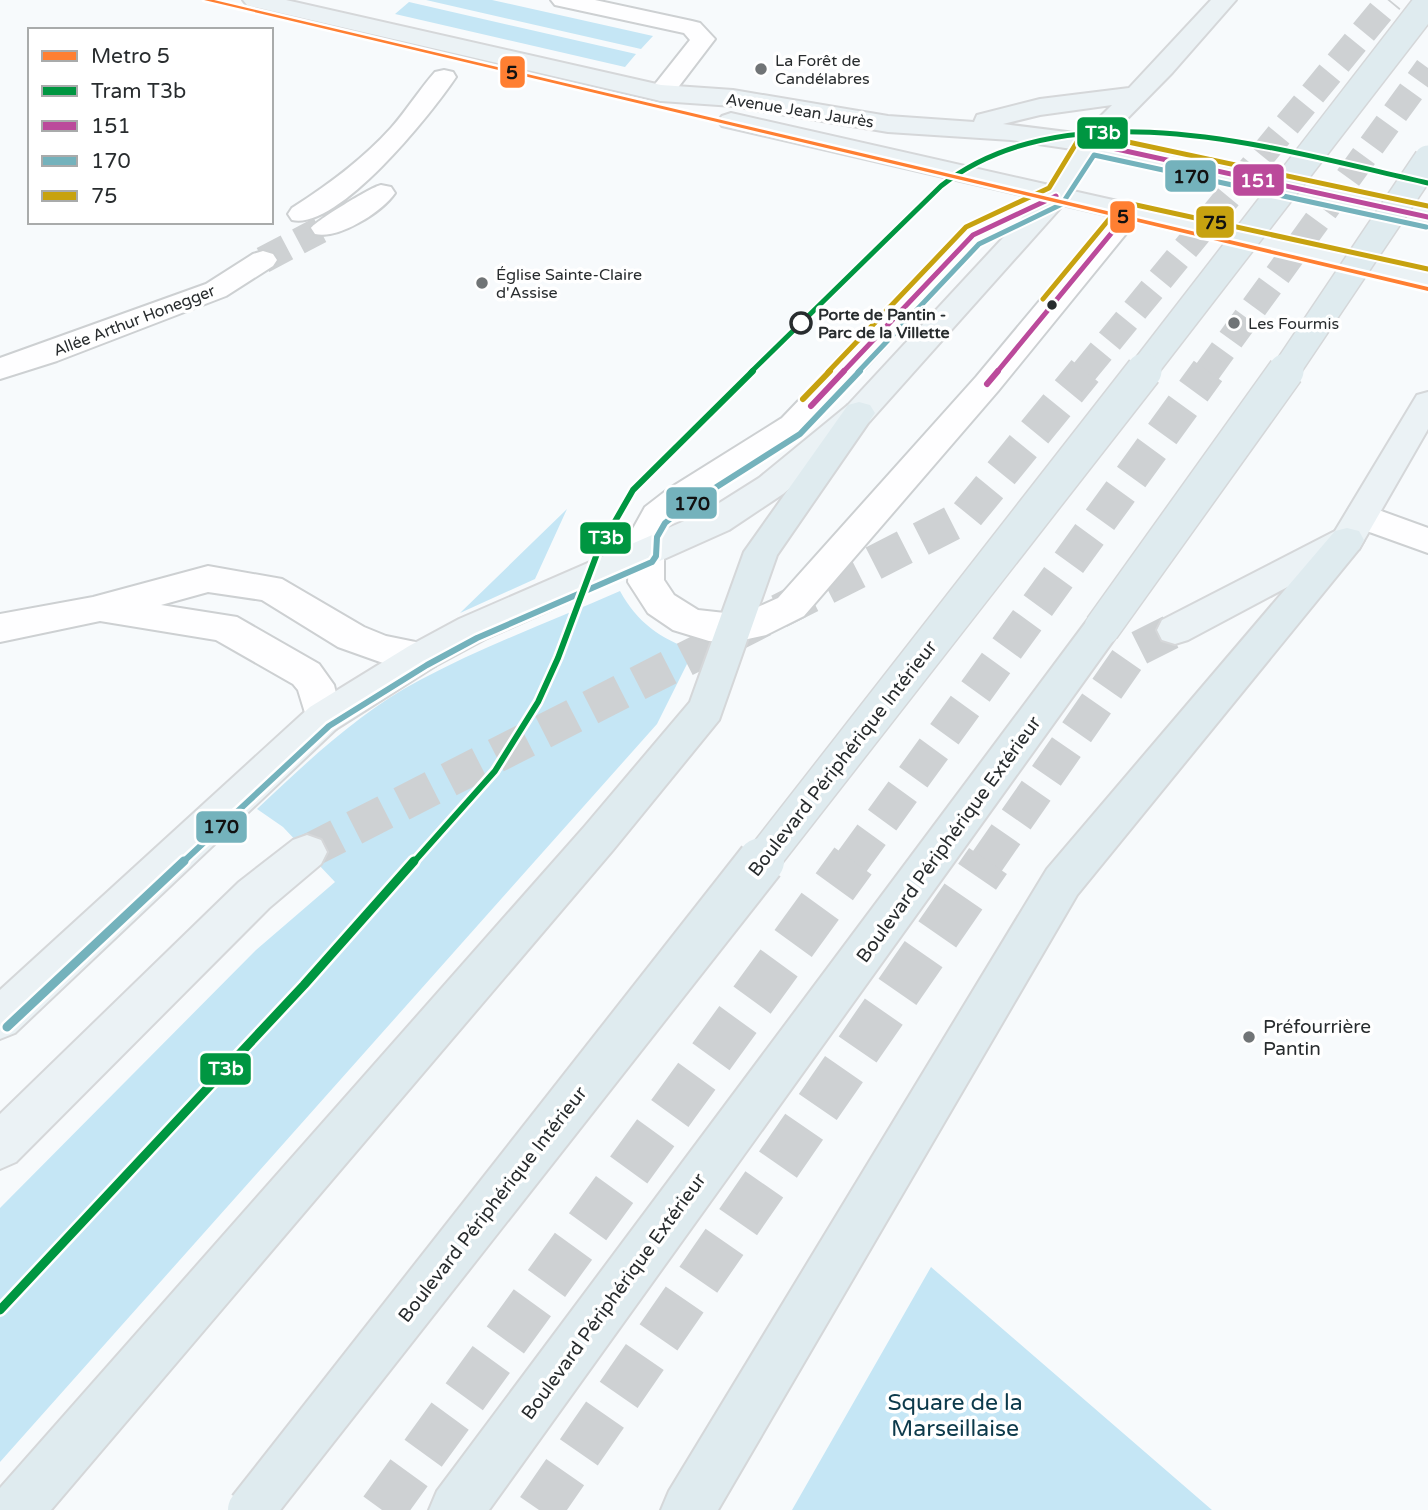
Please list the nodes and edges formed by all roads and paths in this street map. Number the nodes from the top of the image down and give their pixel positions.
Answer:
1 (255, 0) edge
2 (563, 0) edge
3 (1224, 0) edge
4 (1428, 2) edge
5 (444, 77) dead end
6 (661, 93) junction
7 (1135, 95) junction
8 (939, 128) junction
9 (1089, 143) junction
10 (1428, 159) edge
11 (381, 193) dead end
12 (1056, 196) junction
13 (1128, 213) junction
14 (1428, 217) edge
15 (254, 252) tunnel mouth
16 (1428, 280) edge
17 (0, 369) edge
18 (1428, 402) edge
19 (859, 412) junction
20 (1354, 528) junction
21 (1428, 541) edge
22 (646, 554) junction
23 (93, 610) junction
24 (0, 628) edge
25 (734, 628) junction
26 (1175, 630) tunnel mouth
27 (422, 656) junction
28 (323, 718) junction
29 (307, 852) tunnel mouth
30 (0, 1019) edge
31 (0, 1146) edge
32 (16, 1510) edge
33 (251, 1510) edge
34 (456, 1510) edge
35 (688, 1510) edge

1 - 6 main road, Avenue Jean Jaurès
2 - 6 street
3 - 7 main road
4 - 33 highway, Boulevard Périphérique Intérieur, bridge
5 - 11 street
6 - 8 main road, Avenue Jean Jaurès
6 - 12 main road, Avenue Jean Jaurès
7 - 8 main road
7 - 9 main road
8 - 9 main road
9 - 12 main road
9 - 14 main road
10 - 34 highway, Boulevard Périphérique Extérieur, bridge
12 - 13 main road, Avenue Jean Jaurès
12 - 19 main road
12 - 22 street
13 - 16 main road, Avenue Jean Jaurès
13 - 25 street
15 - 17 street, Allée Arthur Honegger
18 - 20 main road
19 - 22 main road
19 - 25 highway
20 - 21 street
20 - 26 main road
20 - 35 highway
22 - 25 street
22 - 27 main road
23 - 24 street
23 - 27 street
23 - 28 street
25 - 32 highway
27 - 28 main road
28 - 30 main road
29 - 31 main road

